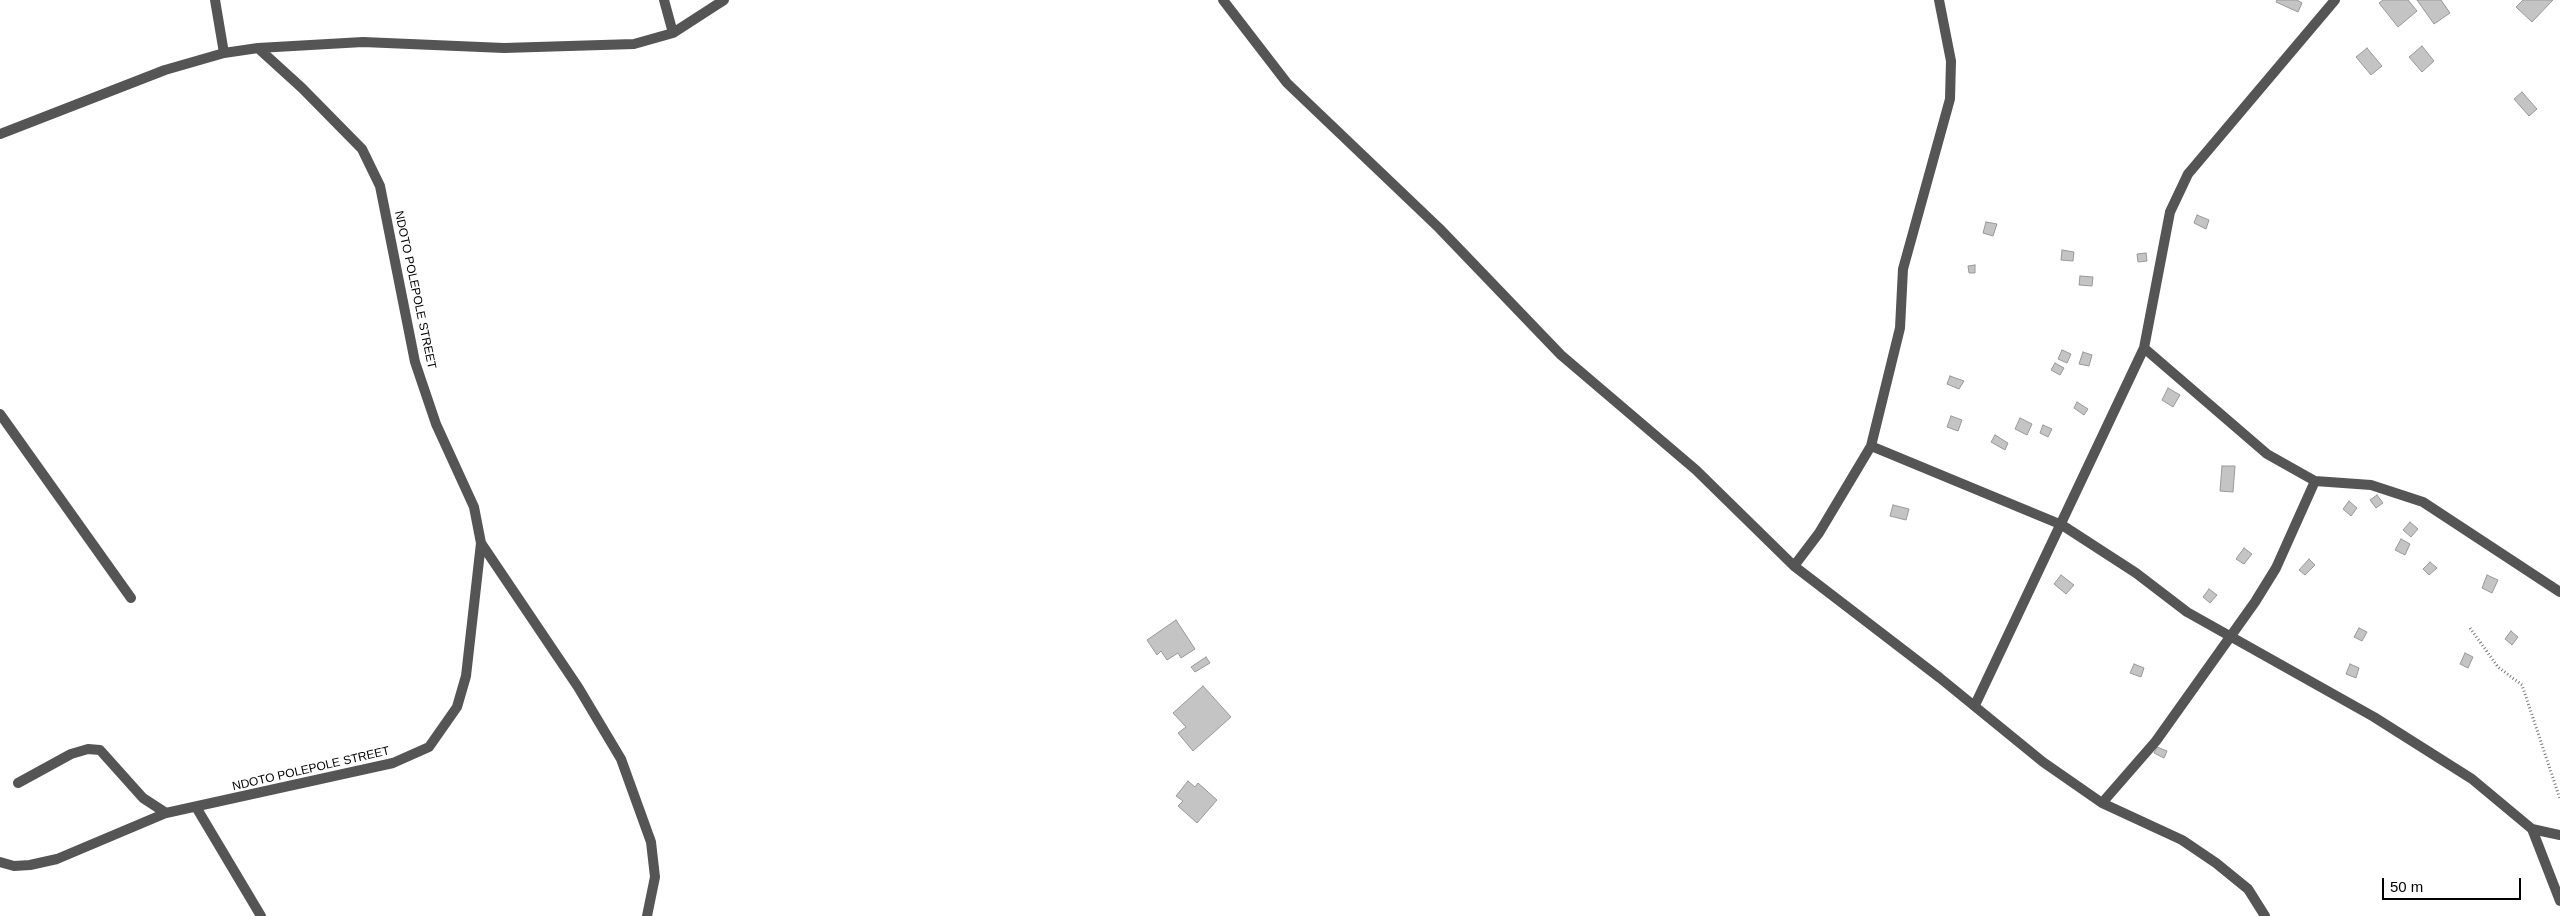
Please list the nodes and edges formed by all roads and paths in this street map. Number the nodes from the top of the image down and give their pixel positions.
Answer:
1 (215, 0) edge
2 (664, 0) edge
3 (724, 0) edge
4 (1223, 0) edge
5 (1939, 0) edge
6 (2334, 0) edge
7 (673, 33) junction
8 (258, 48) junction
9 (224, 53) junction
10 (0, 134) edge
11 (2144, 348) junction
12 (0, 414) edge
13 (1871, 446) junction
14 (2315, 480) junction
15 (2062, 525) junction
16 (481, 544) junction
17 (1794, 566) junction
18 (2560, 592) edge
19 (131, 598) dead end
20 (2470, 628) dead end
21 (2231, 638) junction
22 (1975, 706) junction
23 (18, 783) dead end
24 (2560, 799) edge
25 (2102, 803) junction
26 (196, 807) junction
27 (166, 814) junction
28 (2532, 829) junction
29 (2560, 835) edge
30 (0, 862) edge
31 (2560, 901) edge
32 (262, 916) edge
33 (646, 916) edge
34 (2265, 916) edge

1 - 9 street
2 - 7 street
3 - 7 street
4 - 17 street
5 - 13 street
6 - 11 street
7 - 8 street
8 - 9 street
8 - 16 street, NDOTO POLEPOLE STREET
9 - 10 street
11 - 14 street
11 - 15 street
12 - 19 street
13 - 15 street
13 - 17 street
14 - 18 street
14 - 21 street
15 - 21 street
15 - 22 street
16 - 26 street, NDOTO POLEPOLE STREET
16 - 33 street
17 - 22 street
20 - 24 path
21 - 25 street
21 - 28 street
22 - 25 street
23 - 27 street
25 - 34 street
26 - 27 street, NDOTO POLEPOLE STREET
26 - 32 street
27 - 30 street, NDOTO POLEPOLE STREET
28 - 29 street
28 - 31 street

